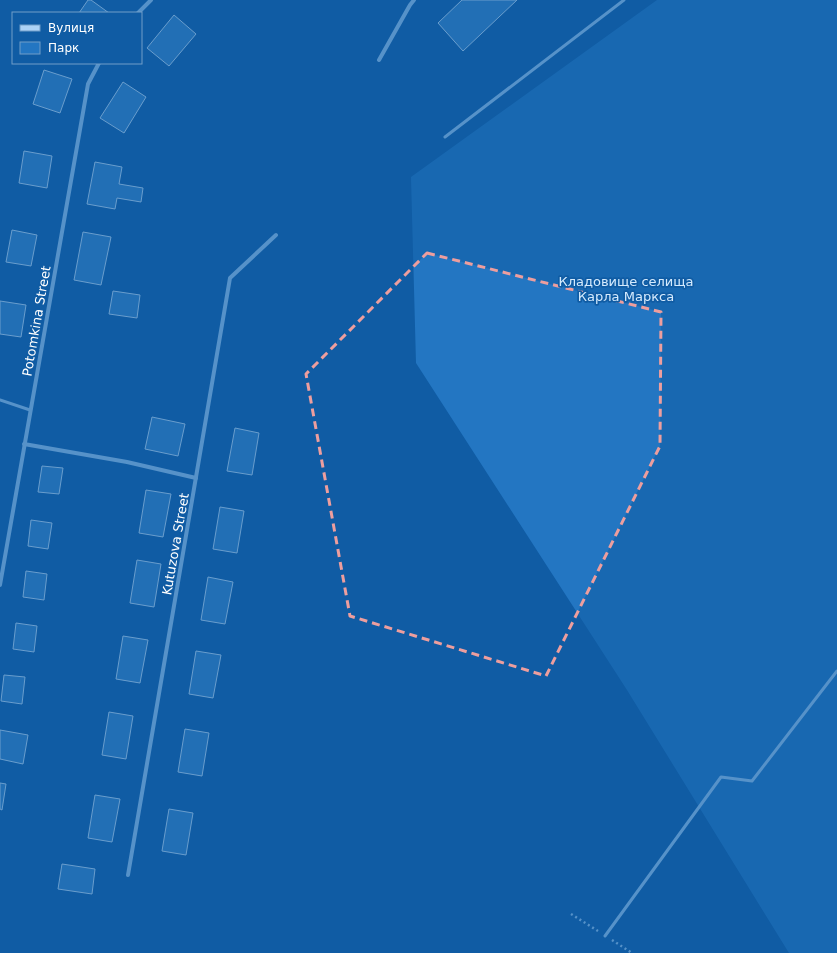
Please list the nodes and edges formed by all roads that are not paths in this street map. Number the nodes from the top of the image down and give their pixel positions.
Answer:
1 (151, 0) edge
2 (414, 0) edge
3 (624, 0) edge
4 (139, 12) edge
5 (379, 60) dead end
6 (98, 64) edge
7 (445, 137) dead end
8 (276, 235) dead end
9 (0, 400) edge
10 (30, 410) junction
11 (24, 444) junction
12 (196, 478) junction
13 (0, 585) edge
14 (837, 671) edge
15 (128, 875) dead end
16 (605, 936) dead end

1 - 4 street
2 - 5 street
3 - 7 lane
6 - 10 street, Potomkina Street
8 - 12 street, Kutuzova Street
9 - 10 lane
10 - 11 street, Potomkina Street
11 - 12 street
11 - 13 street, Potomkina Street
12 - 15 street, Kutuzova Street
14 - 16 lane

